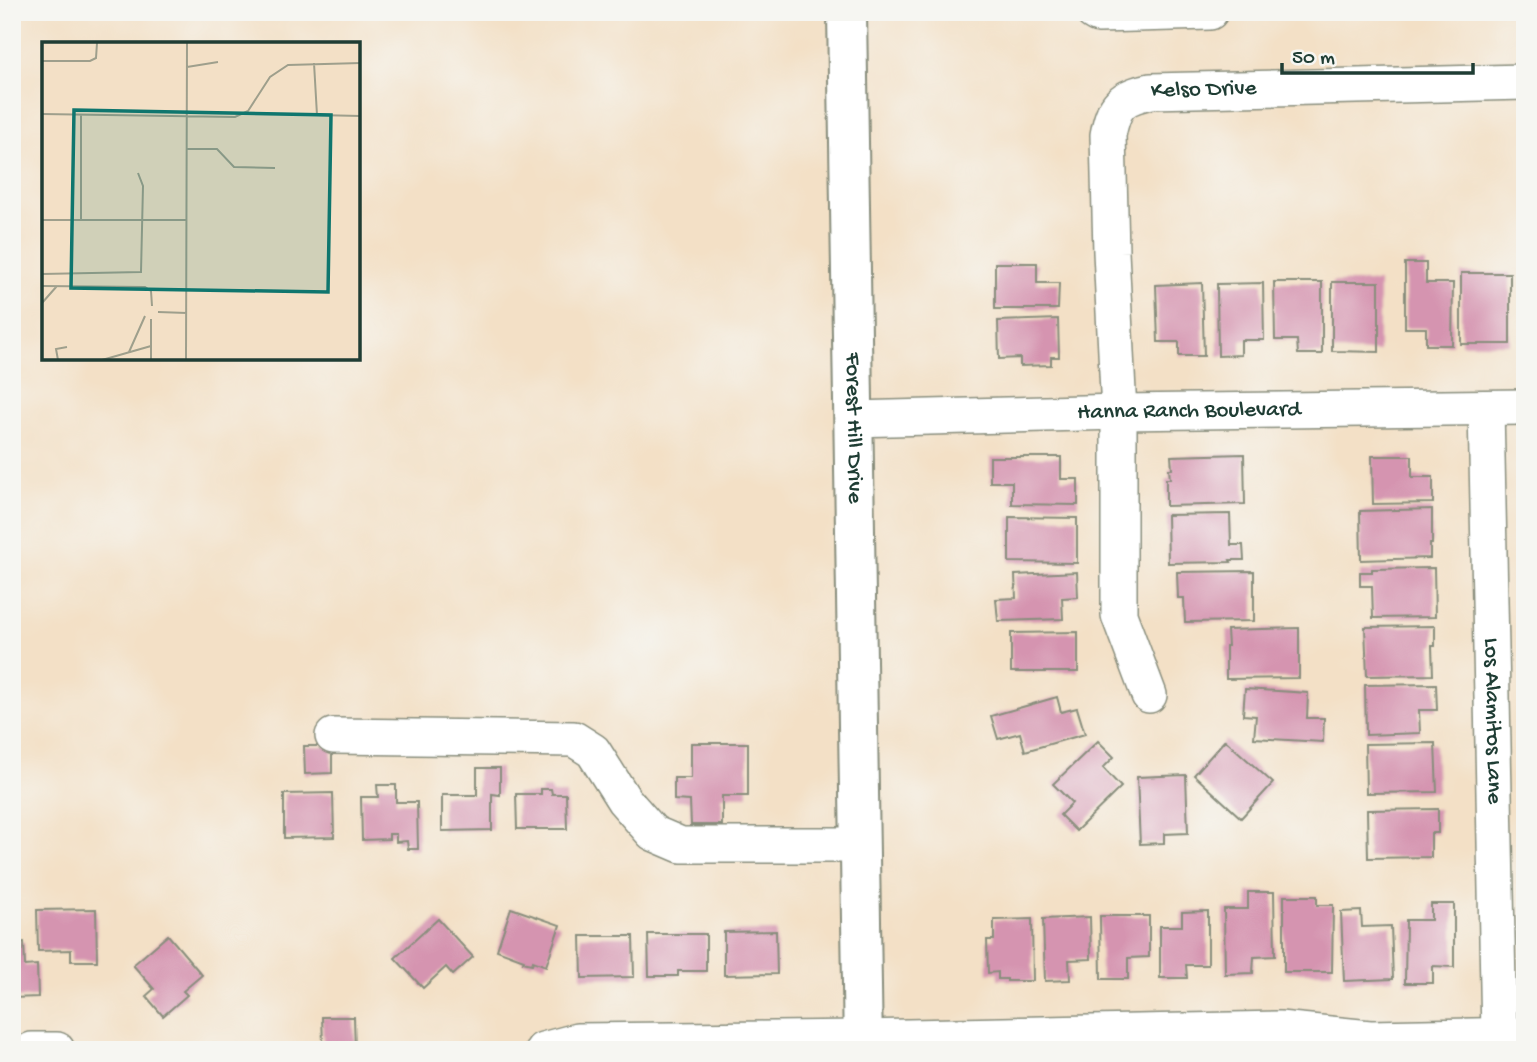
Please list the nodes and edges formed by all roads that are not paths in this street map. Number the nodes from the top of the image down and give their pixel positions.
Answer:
1 (847, 12) edge
2 (1093, 12) edge
3 (1210, 12) edge
4 (1525, 82) edge
5 (1525, 407) edge
6 (1486, 408) junction
7 (1119, 412) junction
8 (853, 419) junction
9 (1149, 695) dead end
10 (333, 736) dead end
11 (859, 845) junction
12 (1512, 1035) edge
13 (862, 1044) edge
14 (32, 1050) edge
15 (57, 1050) edge
16 (543, 1050) edge

1 - 8 main road, Forest Hill Drive
2 - 3 street
4 - 7 street, Kelso Drive
5 - 6 street, Hanna Ranch Boulevard
6 - 7 street, Hanna Ranch Boulevard
6 - 12 street, Los Alamitos Lane
7 - 8 street, Hanna Ranch Boulevard
7 - 9 street, Kelso Drive
8 - 11 main road, Forest Hill Drive
10 - 11 street
11 - 13 main road, Forest Hill Drive
12 - 13 street
13 - 16 street
14 - 15 street

